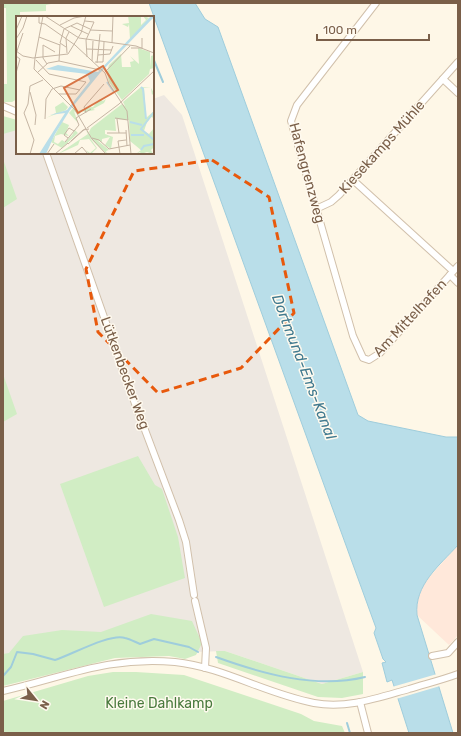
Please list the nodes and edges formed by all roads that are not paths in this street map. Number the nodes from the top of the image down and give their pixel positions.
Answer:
1 (376, 3) edge
2 (458, 62) edge
3 (443, 79) junction
4 (458, 93) edge
5 (3, 106) edge
6 (16, 112) edge
7 (46, 154) edge
8 (353, 180) junction
9 (316, 209) junction
10 (458, 266) edge
11 (452, 273) junction
12 (458, 283) edge
13 (369, 360) joint
14 (458, 642) edge
15 (432, 656) dead end
16 (205, 668) junction
17 (458, 674) edge
18 (3, 691) edge
19 (360, 702) junction
20 (368, 733) edge

1 - 9 street, Hafengrenzweg
2 - 3 street, Kiesekamps Mühle
3 - 4 street
3 - 8 street, Kiesekamps Mühle
5 - 6 street
7 - 16 street, Lütkenbecker Weg
8 - 9 street, Kiesekamps Mühle
8 - 11 street
9 - 13 street, Hafengrenzweg
10 - 11 street, Am Mittelhafen
11 - 12 street, Am Mittelhafen
11 - 13 street, Am Mittelhafen
14 - 15 street
16 - 18 street
16 - 19 street
17 - 19 street
19 - 20 street

